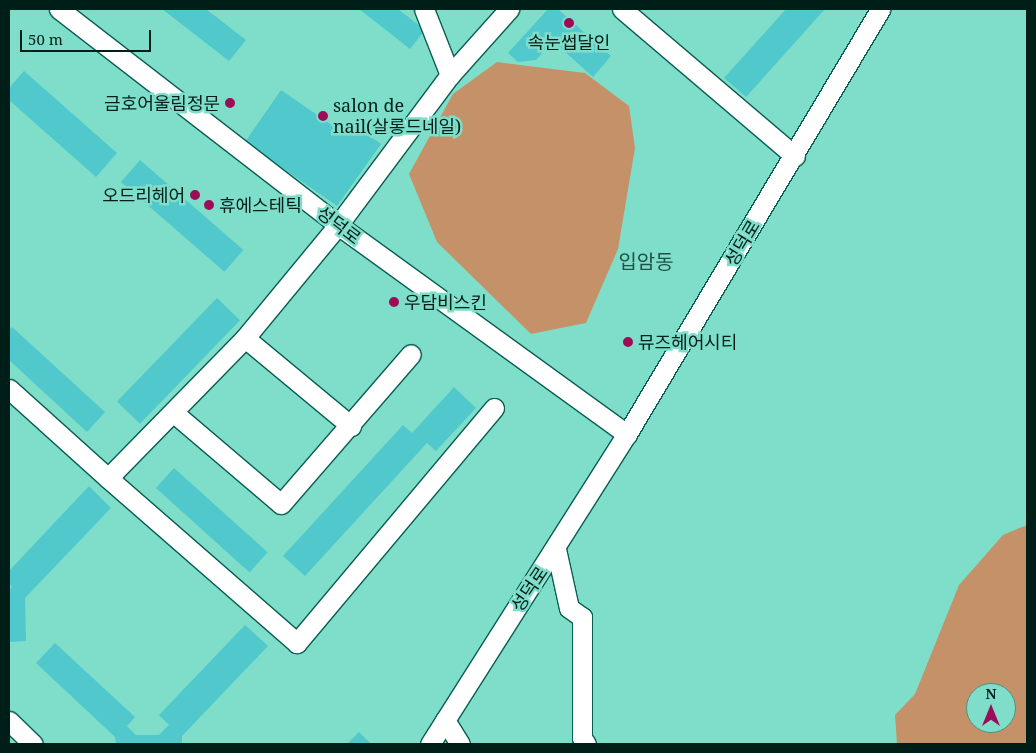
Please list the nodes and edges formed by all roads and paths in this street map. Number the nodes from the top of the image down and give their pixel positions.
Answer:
1 (59, 9) edge
2 (424, 9) edge
3 (508, 9) edge
4 (622, 9) edge
5 (880, 9) edge
6 (450, 75) junction
7 (794, 156) junction
8 (338, 225) junction
9 (245, 338) junction
10 (411, 354) dead end
11 (9, 389) edge
12 (494, 408) dead end
13 (174, 413) junction
14 (351, 426) junction
15 (627, 434) junction
16 (108, 478) junction
17 (556, 549) junction
18 (445, 720) junction
19 (9, 721) edge
20 (33, 744) edge
21 (430, 744) edge
22 (460, 744) edge
23 (586, 744) edge

1 - 8 street, 성덕로
2 - 6 street
3 - 6 street
4 - 7 street
5 - 7 street, 성덕로
6 - 8 street
7 - 15 street, 성덕로
8 - 9 street
8 - 15 street, 성덕로
9 - 13 street
9 - 14 street
10 - 14 street
11 - 16 street
12 - 16 street
13 - 14 street
13 - 16 street
15 - 17 street, 성덕로
17 - 18 street, 성덕로
17 - 23 street
18 - 21 street, 성덕로
18 - 22 street
19 - 20 street

